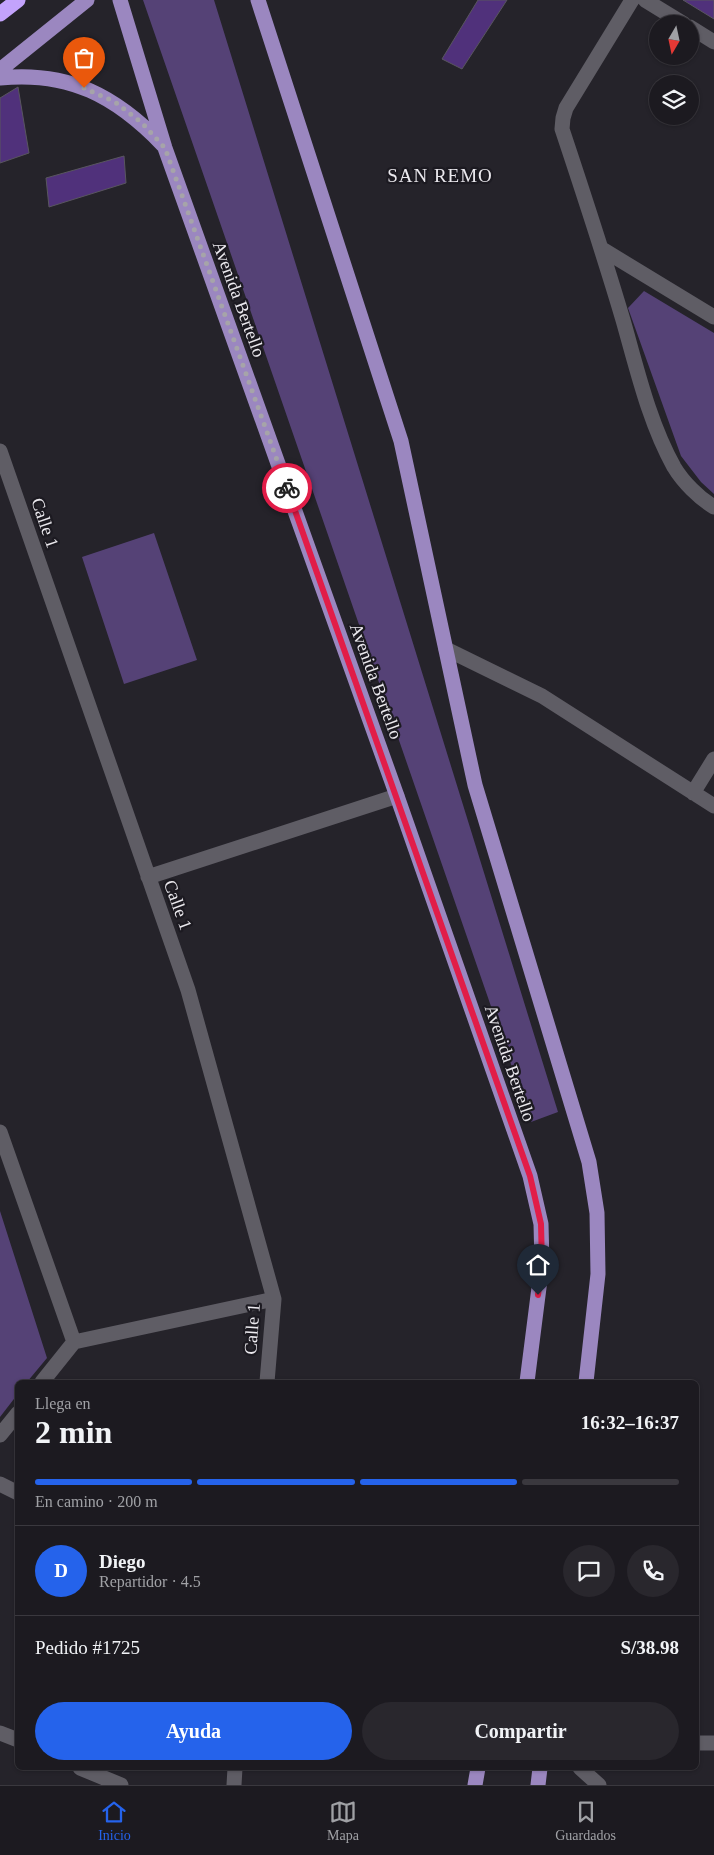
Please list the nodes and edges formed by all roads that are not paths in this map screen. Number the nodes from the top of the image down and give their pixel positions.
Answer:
1 (18, 0) edge
2 (87, 0) edge
3 (120, 0) edge
4 (258, 0) edge
5 (632, 0) edge
6 (645, 0) edge
7 (0, 14) edge
8 (669, 15) edge
9 (699, 33) edge
10 (714, 42) edge
11 (0, 70) edge
12 (0, 78) edge
13 (165, 148) junction
14 (602, 249) junction
15 (714, 316) edge
16 (0, 451) edge
17 (714, 507) edge
18 (446, 649) junction
19 (714, 759) edge
20 (693, 794) junction
21 (397, 796) junction
22 (714, 806) edge
23 (148, 877) junction
24 (0, 1132) edge
25 (274, 1299) junction
26 (74, 1342) junction
27 (44, 1380) edge
28 (267, 1380) edge
29 (526, 1380) edge
30 (586, 1380) edge
31 (15, 1417) edge
32 (0, 1435) edge
33 (0, 1484) edge
34 (15, 1492) edge
35 (0, 1733) edge
36 (15, 1739) edge
37 (699, 1742) edge
38 (714, 1744) edge
39 (85, 1770) edge
40 (235, 1770) edge
41 (478, 1770) edge
42 (540, 1770) edge
43 (582, 1770) edge
44 (121, 1785) edge
45 (234, 1785) edge
46 (476, 1785) edge
47 (538, 1785) edge
48 (599, 1785) edge

1 - 7 highway
2 - 11 main road
3 - 13 main road, Avenida Bertello
4 - 18 main road
5 - 14 street
6 - 8 street
9 - 10 street
12 - 13 main road
13 - 21 main road, Avenida Bertello
14 - 15 street
14 - 17 street
16 - 23 street, Calle 1
18 - 20 street
18 - 30 main road
19 - 20 street
20 - 22 street
21 - 23 street
21 - 29 main road, Avenida Bertello
23 - 25 street, Calle 1
24 - 26 street
25 - 26 street
25 - 28 street, Calle 1
26 - 27 street
31 - 32 street
33 - 34 street
35 - 36 street
37 - 38 street
39 - 44 street
40 - 45 street
41 - 46 main road
42 - 47 main road
43 - 48 street

